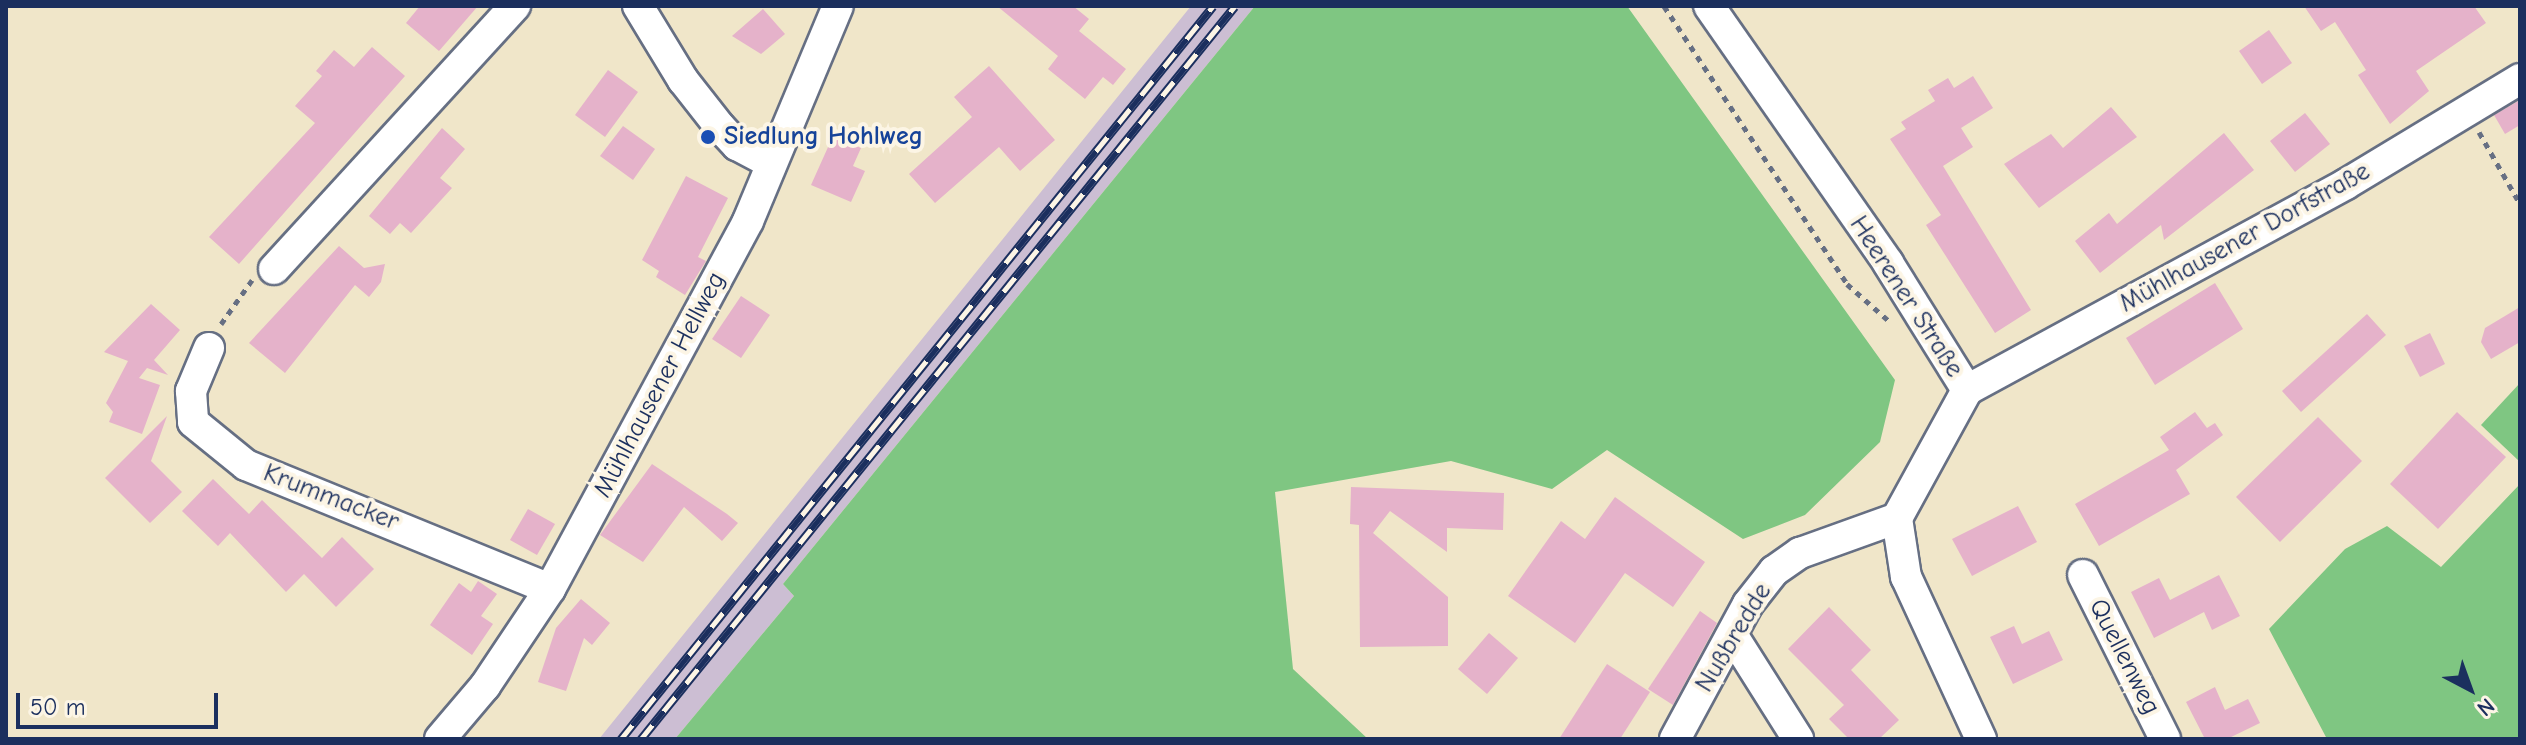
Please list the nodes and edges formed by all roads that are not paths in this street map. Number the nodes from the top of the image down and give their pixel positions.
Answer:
1 (515, 6) edge
2 (638, 6) edge
3 (838, 6) edge
4 (1709, 6) edge
5 (2520, 79) edge
6 (771, 163) junction
7 (274, 269) road end
8 (209, 348) road end
9 (1967, 390) junction
10 (1897, 518) junction
11 (2083, 575) dead end
12 (550, 589) junction
13 (1733, 636) junction
14 (440, 739) edge
15 (1675, 739) edge
16 (1798, 739) edge
17 (1981, 739) edge
18 (2165, 739) edge

1 - 7 street
2 - 6 street
3 - 6 street, Mühlhausener Hellweg
4 - 9 street, Heerener Straße
5 - 9 street, Mühlhausener Dorfstraße
6 - 12 street, Mühlhausener Hellweg
8 - 12 street, Krummacker
9 - 10 street, Heerener Straße
10 - 13 street, Nußbredde
10 - 17 street
11 - 18 street, Quellenweg
12 - 14 street, Mühlhausener Hellweg
13 - 15 street, Nußbredde
13 - 16 street

